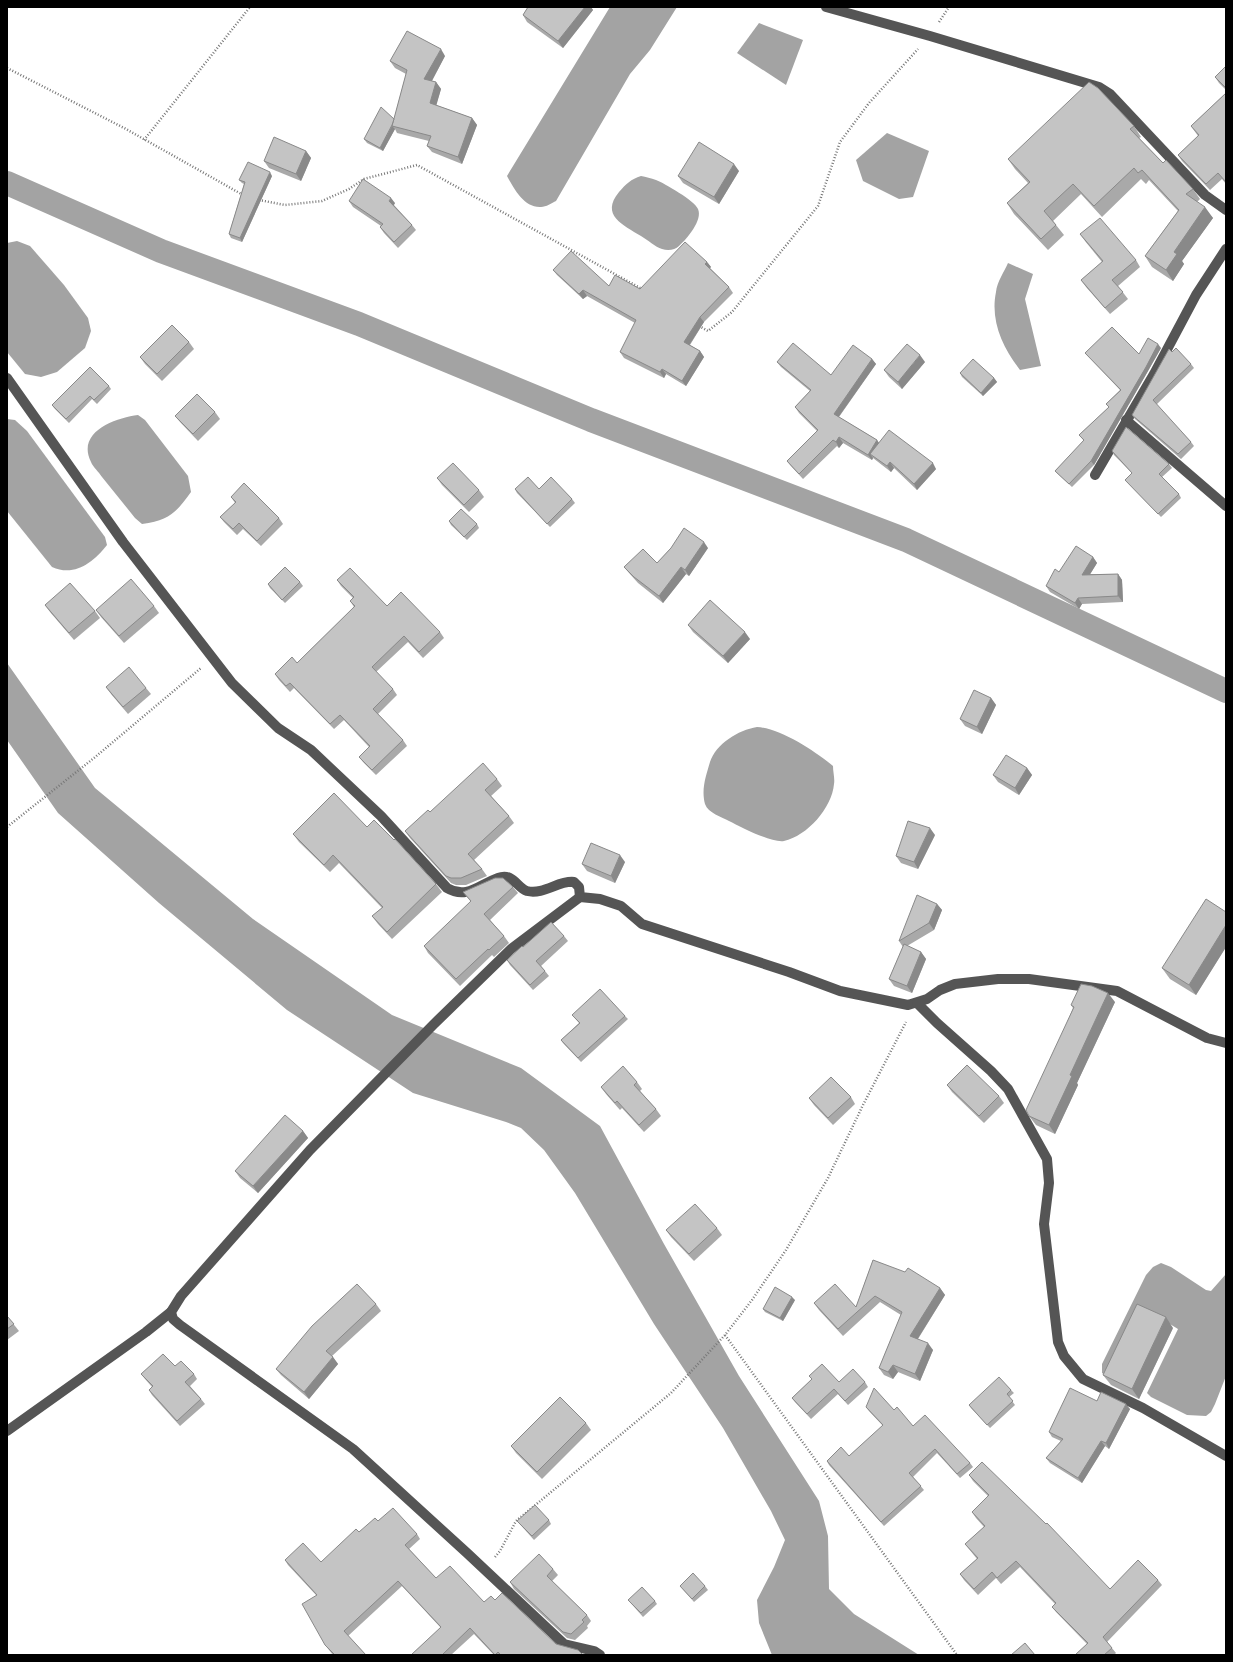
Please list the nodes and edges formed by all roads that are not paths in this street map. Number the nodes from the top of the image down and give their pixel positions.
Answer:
1 (826, 7) edge
2 (1226, 210) edge
3 (1226, 249) edge
4 (7, 378) edge
5 (1126, 420) junction
6 (1095, 475) dead end
7 (1226, 506) edge
8 (580, 897) junction
9 (917, 1003) junction
10 (1226, 1043) edge
11 (171, 1312) junction
12 (7, 1431) edge
13 (1226, 1456) edge
14 (600, 1655) edge

1 - 2 street
3 - 5 street
4 - 8 street
5 - 6 street
5 - 7 street
8 - 9 street
8 - 11 street
9 - 10 street
9 - 13 street
11 - 12 street
11 - 14 street

